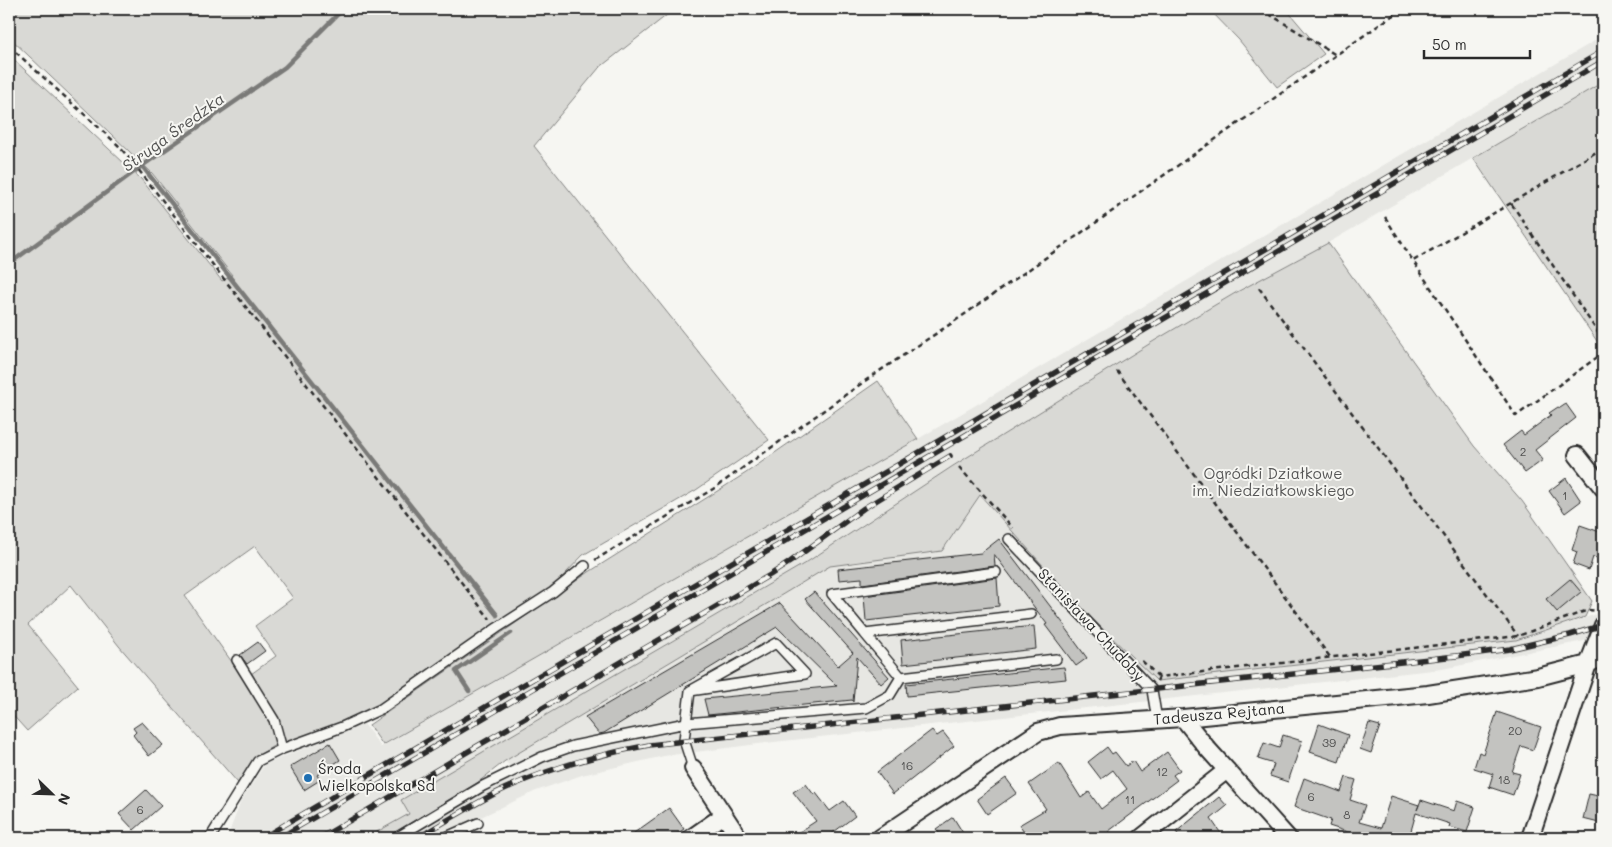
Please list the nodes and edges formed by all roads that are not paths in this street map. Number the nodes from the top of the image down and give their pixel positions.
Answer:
1 (1577, 455) dead end
2 (1603, 488) edge
3 (1009, 539) dead end
4 (586, 566) road end
5 (996, 572) dead end
6 (1031, 614) dead end
7 (1603, 625) edge
8 (866, 634) junction
9 (1603, 657) edge
10 (1056, 659) dead end
11 (237, 660) dead end
12 (1588, 664) junction
13 (901, 677) junction
14 (690, 691) junction
15 (1183, 718) junction
16 (1157, 720) junction
17 (686, 723) junction
18 (282, 749) junction
19 (694, 768) joint
20 (1227, 770) junction
21 (724, 815) junction
22 (478, 823) dead end
23 (210, 838) edge
24 (396, 838) edge
25 (444, 838) edge
26 (691, 838) edge
27 (739, 838) edge
28 (880, 838) edge
29 (1141, 838) edge
30 (1288, 838) edge
31 (1530, 838) edge

1 - 2 street
3 - 16 lane, Stanisława Chudoby
4 - 18 lane
5 - 8 lane
6 - 8 lane
7 - 12 street
8 - 13 lane
9 - 12 street, Tadeusza Rejtana
10 - 13 lane
11 - 18 lane
12 - 15 street, Tadeusza Rejtana
12 - 31 street
13 - 17 lane
14 - 14 lane
14 - 17 lane
15 - 16 street, Tadeusza Rejtana
15 - 20 street
16 - 28 street, Tadeusza Rejtana
17 - 19 lane
17 - 24 lane
18 - 23 lane
19 - 21 street
20 - 29 street
20 - 30 street
21 - 26 street
21 - 27 street
22 - 25 lane

